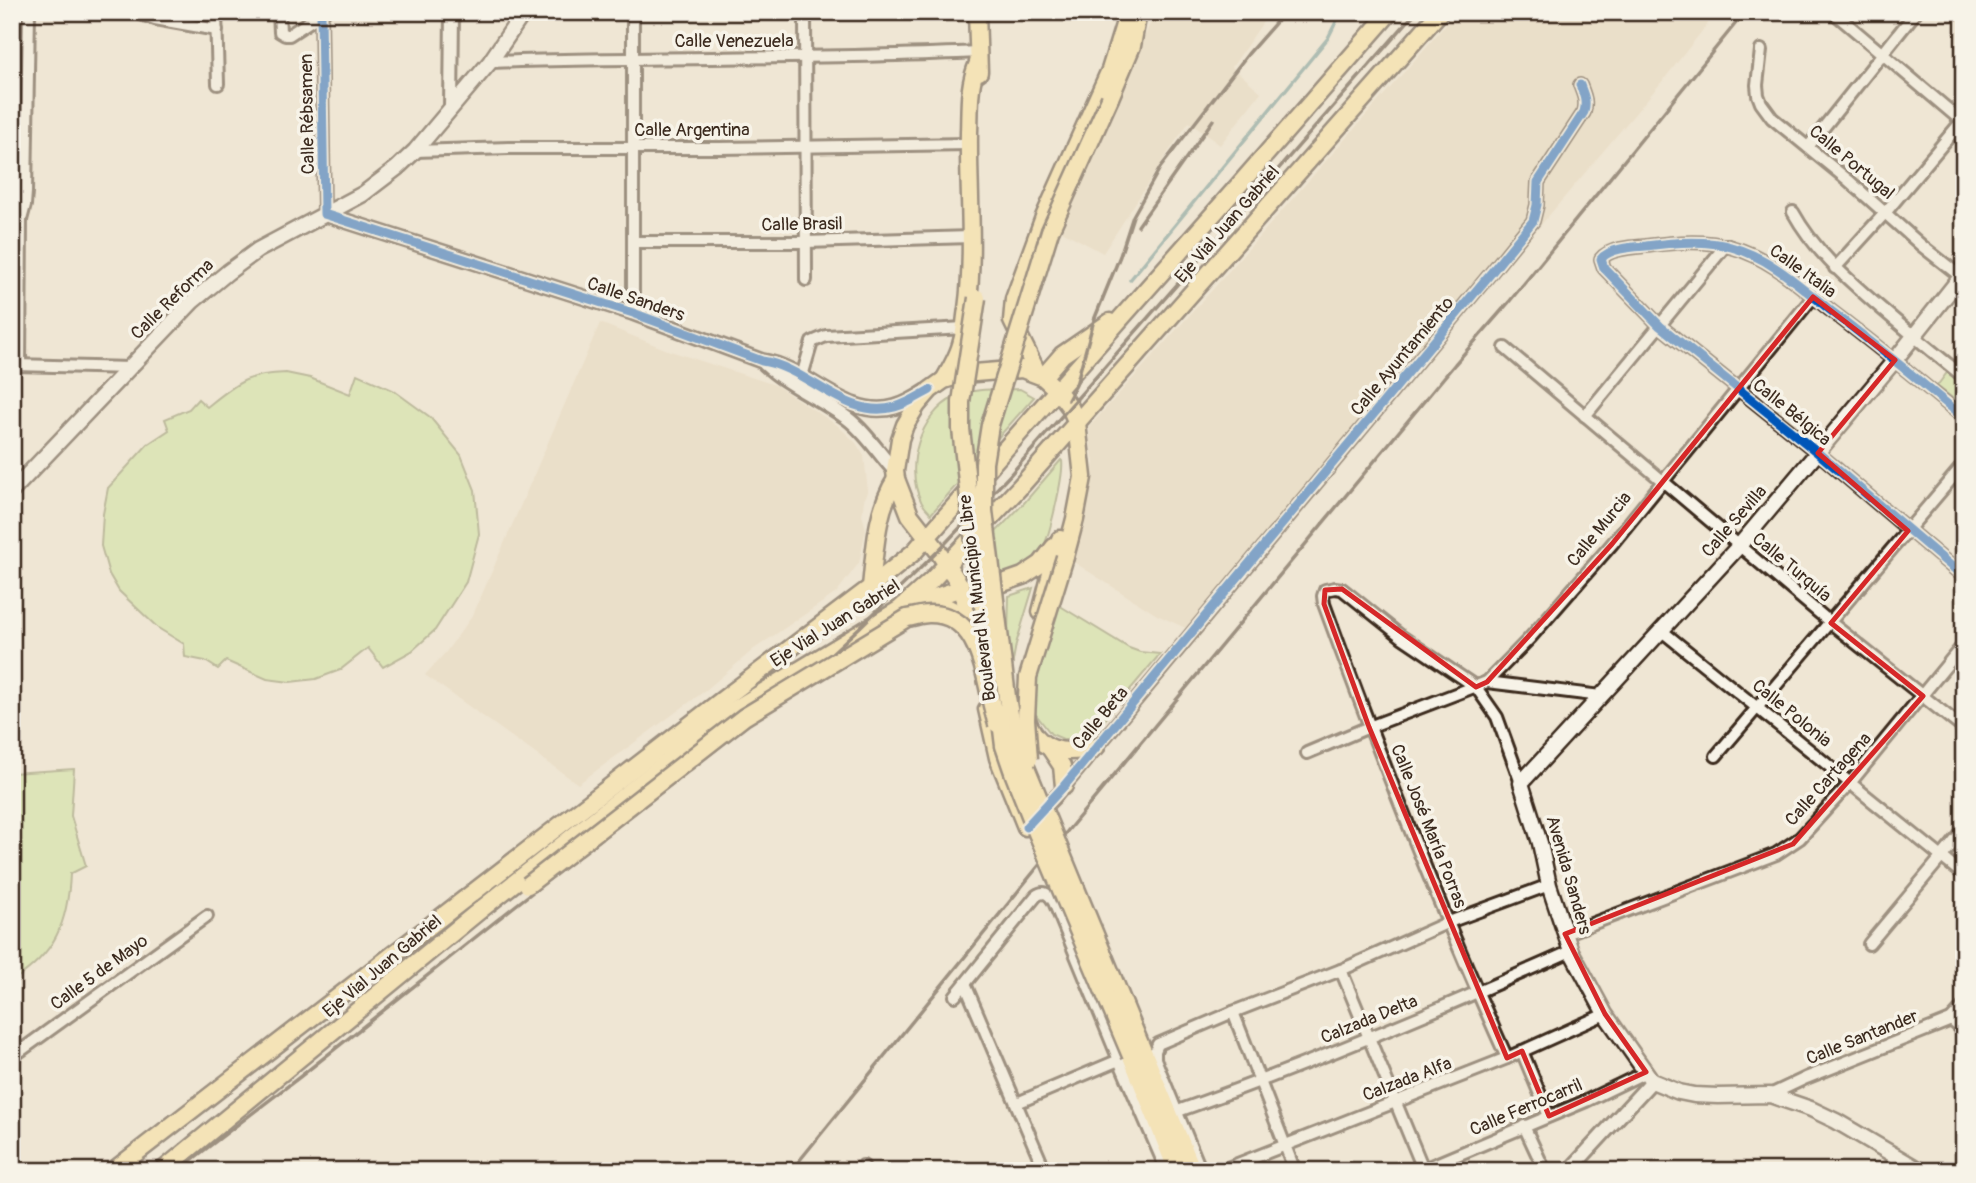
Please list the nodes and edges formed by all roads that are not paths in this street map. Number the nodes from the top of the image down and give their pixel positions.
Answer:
1 (29, 12) edge
2 (135, 12) edge
3 (216, 12) edge
4 (279, 12) edge
5 (452, 12) edge
6 (524, 12) edge
7 (633, 12) edge
8 (804, 12) edge
9 (977, 12) edge
10 (1128, 12) edge
11 (1139, 12) edge
12 (1390, 12) edge
13 (1440, 12) edge
14 (1833, 12) edge
15 (1916, 12) edge
16 (322, 13) edge
17 (217, 30) junction
18 (1761, 50) dead end
19 (1882, 54) junction
20 (804, 58) junction
21 (978, 58) junction
22 (634, 59) junction
23 (490, 62) junction
24 (218, 84) dead end
25 (1580, 85) dead end
26 (451, 108) junction
27 (1963, 122) edge
28 (969, 144) junction
29 (1808, 146) junction
30 (805, 147) junction
31 (632, 148) junction
32 (415, 151) junction
33 (1793, 212) dead end
34 (1885, 213) junction
35 (324, 215) junction
36 (17, 220) edge
37 (971, 237) junction
38 (633, 242) junction
39 (806, 242) junction
40 (1726, 245) junction
41 (1604, 268) joint
42 (1835, 268) junction
43 (1963, 276) edge
44 (806, 280) dead end
45 (1813, 297) junction
46 (633, 313) junction
47 (1122, 316) junction
48 (1660, 326) junction
49 (964, 328) junction
50 (1913, 336) junction
51 (1505, 348) dead end
52 (1895, 360) junction
53 (762, 361) junction
54 (16, 365) edge
55 (130, 368) junction
56 (802, 376) junction
57 (1040, 376) junction
58 (1964, 377) edge
59 (937, 385) junction
60 (1738, 388) junction
61 (1057, 390) junction
62 (1585, 416) junction
63 (1964, 418) edge
64 (1077, 423) junction
65 (1818, 453) junction
66 (1080, 461) junction
67 (1964, 464) edge
68 (895, 475) junction
69 (1662, 480) junction
70 (12, 491) edge
71 (1908, 531) junction
72 (1061, 534) junction
73 (926, 537) junction
74 (1740, 546) junction
75 (948, 566) junction
76 (1964, 577) edge
77 (871, 587) junction
78 (962, 588) junction
79 (928, 600) junction
80 (900, 609) junction
81 (970, 619) junction
82 (1831, 623) junction
83 (1197, 627) joint
84 (1662, 631) junction
85 (1964, 644) edge
86 (1487, 682) junction
87 (1476, 687) junction
88 (1601, 696) junction
89 (1923, 696) junction
90 (1758, 708) junction
91 (1369, 727) junction
92 (1964, 729) edge
93 (1004, 746) junction
94 (1096, 747) junction
95 (1050, 748) junction
96 (1307, 753) dead end
97 (1716, 756) dead end
98 (1521, 783) junction
99 (1850, 783) junction
100 (1064, 786) junction
101 (1034, 789) junction
102 (1026, 827) joint
103 (1964, 830) edge
104 (1941, 858) junction
105 (1964, 875) edge
106 (1549, 885) junction
107 (479, 911) junction
108 (207, 916) dead end
109 (1449, 922) junction
110 (1564, 934) junction
111 (1869, 944) dead end
112 (1571, 951) junction
113 (1341, 970) junction
114 (964, 984) junction
115 (1478, 993) junction
116 (956, 996) dead end
117 (1964, 1006) edge
118 (1233, 1012) junction
119 (1605, 1014) junction
120 (1951, 1020) junction
121 (1964, 1031) edge
122 (1371, 1038) junction
123 (1522, 1051) junction
124 (1137, 1056) junction
125 (12, 1057) edge
126 (1507, 1058) junction
127 (1649, 1077) junction
128 (1261, 1081) junction
129 (1770, 1094) junction
130 (1017, 1103) junction
131 (1396, 1103) junction
132 (1178, 1111) junction
133 (1549, 1116) junction
134 (1524, 1126) junction
135 (1285, 1145) junction
136 (1422, 1170) edge
137 (113, 1171) edge
138 (162, 1171) edge
139 (1045, 1171) edge
140 (1167, 1171) edge
141 (1177, 1171) edge
142 (1193, 1171) edge
143 (1201, 1171) edge
144 (1220, 1171) edge
145 (1296, 1171) edge
146 (1545, 1171) edge
147 (1569, 1171) edge
148 (1921, 1171) edge

1 - 36 street
2 - 17 street
3 - 17 street
4 - 16 street
5 - 26 street
6 - 23 main road, Calle Reforma
7 - 22 street
8 - 20 street
9 - 21 main road, Boulevard N. Municipio Libre
10 - 57 main road
11 - 101 main road, Boulevard N. Municipio Libre, bridge
12 - 47 main road, Eje Vial Juan Gabriel
13 - 64 main road, Eje Vial Juan Gabriel
14 - 19 street
15 - 19 street
16 - 35 street, Calle Rébsamen
17 - 24 street
18 - 29 street, Calle Portugal
19 - 27 street
19 - 29 street
20 - 21 street, Calle Venezuela
20 - 22 street, Calle Venezuela
20 - 30 street
21 - 28 main road
21 - 93 main road, Boulevard N. Municipio Libre, bridge
22 - 23 street, Calle Venezuela
22 - 31 street
23 - 26 main road, Calle Reforma
25 - 83 street, Calle Ayuntamiento
26 - 32 main road, Calle Reforma
27 - 34 street
28 - 30 street, Calle Argentina
28 - 37 main road
29 - 34 street, Calle Portugal
30 - 31 street, Calle Argentina
30 - 39 street
31 - 32 street, Calle Argentina
31 - 38 street
32 - 35 main road, Calle Reforma
33 - 42 street, Calle Italia
34 - 42 street
34 - 43 street, Calle Portugal
35 - 46 street, Calle Sanders
35 - 55 main road, Calle Reforma
36 - 54 street
37 - 39 street, Calle Brasil
37 - 49 main road
38 - 39 street, Calle Brasil
38 - 46 street
39 - 44 street
40 - 41 street, Calle Italia
40 - 45 street, Calle Italia
40 - 48 street
41 - 48 street, Calle Bélgica
42 - 50 street, Calle Italia
43 - 50 main road, Calle Sevilla
45 - 52 street, Calle Italia
45 - 60 street, Calle Murcia
46 - 53 street, Calle Sanders
47 - 57 main road
47 - 61 main road, Eje Vial Juan Gabriel
48 - 60 street, Calle Bélgica
48 - 62 street
49 - 56 street
49 - 59 main road
50 - 52 main road, Calle Sevilla
50 - 58 street, Calle Italia
51 - 62 street, Calle Turquía
52 - 63 street, Calle Italia
52 - 65 main road, Calle Sevilla
53 - 56 street, Calle Sanders
53 - 68 street, Calle Sanders
54 - 55 street
55 - 70 main road, Calle Reforma
56 - 59 street, Calle Sanders
57 - 59 main road
57 - 61 main road
59 - 68 main road
60 - 65 street, Calle Bélgica
60 - 69 street, Calle Murcia
61 - 64 main road
61 - 73 main road, Eje Vial Juan Gabriel
62 - 69 street, Calle Turquía
64 - 66 main road
64 - 75 main road, Eje Vial Juan Gabriel
65 - 71 street, Calle Bélgica
65 - 74 main road, Calle Sevilla
66 - 72 main road
66 - 101 main road, bridge
67 - 71 street
68 - 73 main road
68 - 77 main road
69 - 74 street, Calle Turquía
69 - 86 street, Calle Murcia
71 - 76 street, Calle Bélgica
71 - 82 street
72 - 78 main road
72 - 95 main road
73 - 75 main road
73 - 77 main road, Eje Vial Juan Gabriel
74 - 82 street, Calle Turquía
74 - 84 main road, Calle Sevilla
75 - 78 main road
75 - 80 main road, Eje Vial Juan Gabriel
77 - 137 main road, Eje Vial Juan Gabriel
78 - 79 main road
78 - 81 main road
79 - 80 main road
79 - 81 main road
80 - 107 main road, Eje Vial Juan Gabriel
81 - 102 main road
82 - 89 street, Calle Turquía
82 - 90 street
83 - 94 street, Calle Beta
84 - 88 main road, Calle Sevilla
84 - 90 street, Calle Polonia
85 - 89 street, Calle Cartagena
86 - 87 street, Calle Murcia
86 - 88 street
87 - 91 street, Calle Murcia
87 - 91 street, Calle José María Porras
87 - 98 street
88 - 98 main road, Calle Sevilla
89 - 92 street, Calle Turquía
89 - 99 street, Calle Cartagena
90 - 97 street
90 - 99 street, Calle Polonia
91 - 96 street, Calle Murcia
91 - 109 street, Calle José María Porras
93 - 107 main road, bridge
93 - 124 main road, Boulevard N. Municipio Libre, bridge
94 - 95 main road
94 - 100 street, Calle Beta
95 - 100 main road
98 - 106 main road, Avenida Sanders
99 - 104 street, Calle Polonia
99 - 110 street, Calle Cartagena
100 - 102 street, Calle Beta
101 - 124 main road, Boulevard N. Municipio Libre, bridge
103 - 104 street
104 - 105 street, Calle Polonia
104 - 111 street
106 - 109 street
106 - 110 main road, Avenida Sanders
107 - 138 main road, Eje Vial Juan Gabriel
108 - 125 street, Calle 5 de Mayo
109 - 113 street
109 - 115 street, Calle José María Porras
110 - 112 main road, Avenida Sanders
112 - 115 street, Calzada Delta
112 - 119 main road, Avenida Sanders
113 - 118 street
113 - 122 street
114 - 116 street
114 - 124 street
114 - 130 street
115 - 122 street, Calzada Delta
115 - 126 street, Calle José María Porras
117 - 120 street, Calle Santander
118 - 124 street
118 - 128 street
119 - 123 street, Calzada Alfa
119 - 127 main road, Avenida Sanders
120 - 121 street
120 - 129 street, Calle Santander
122 - 128 street, Calzada Delta
122 - 131 street
123 - 126 street, Calzada Alfa
123 - 133 street
124 - 130 street
124 - 132 street
124 - 140 street
124 - 141 main road, Boulevard N. Municipio Libre
124 - 142 main road, Boulevard N. Municipio Libre
126 - 131 street, Calzada Alfa
127 - 129 main road
127 - 133 street, Calle Ferrocarril
127 - 147 street
128 - 132 street, Calzada Delta
128 - 135 street
129 - 148 main road
130 - 139 street
131 - 135 street, Calzada Alfa
131 - 136 street
132 - 143 street
133 - 134 street, Calle Ferrocarril
134 - 136 street, Calle Ferrocarril
134 - 146 street
135 - 144 street, Calzada Alfa
135 - 145 street

